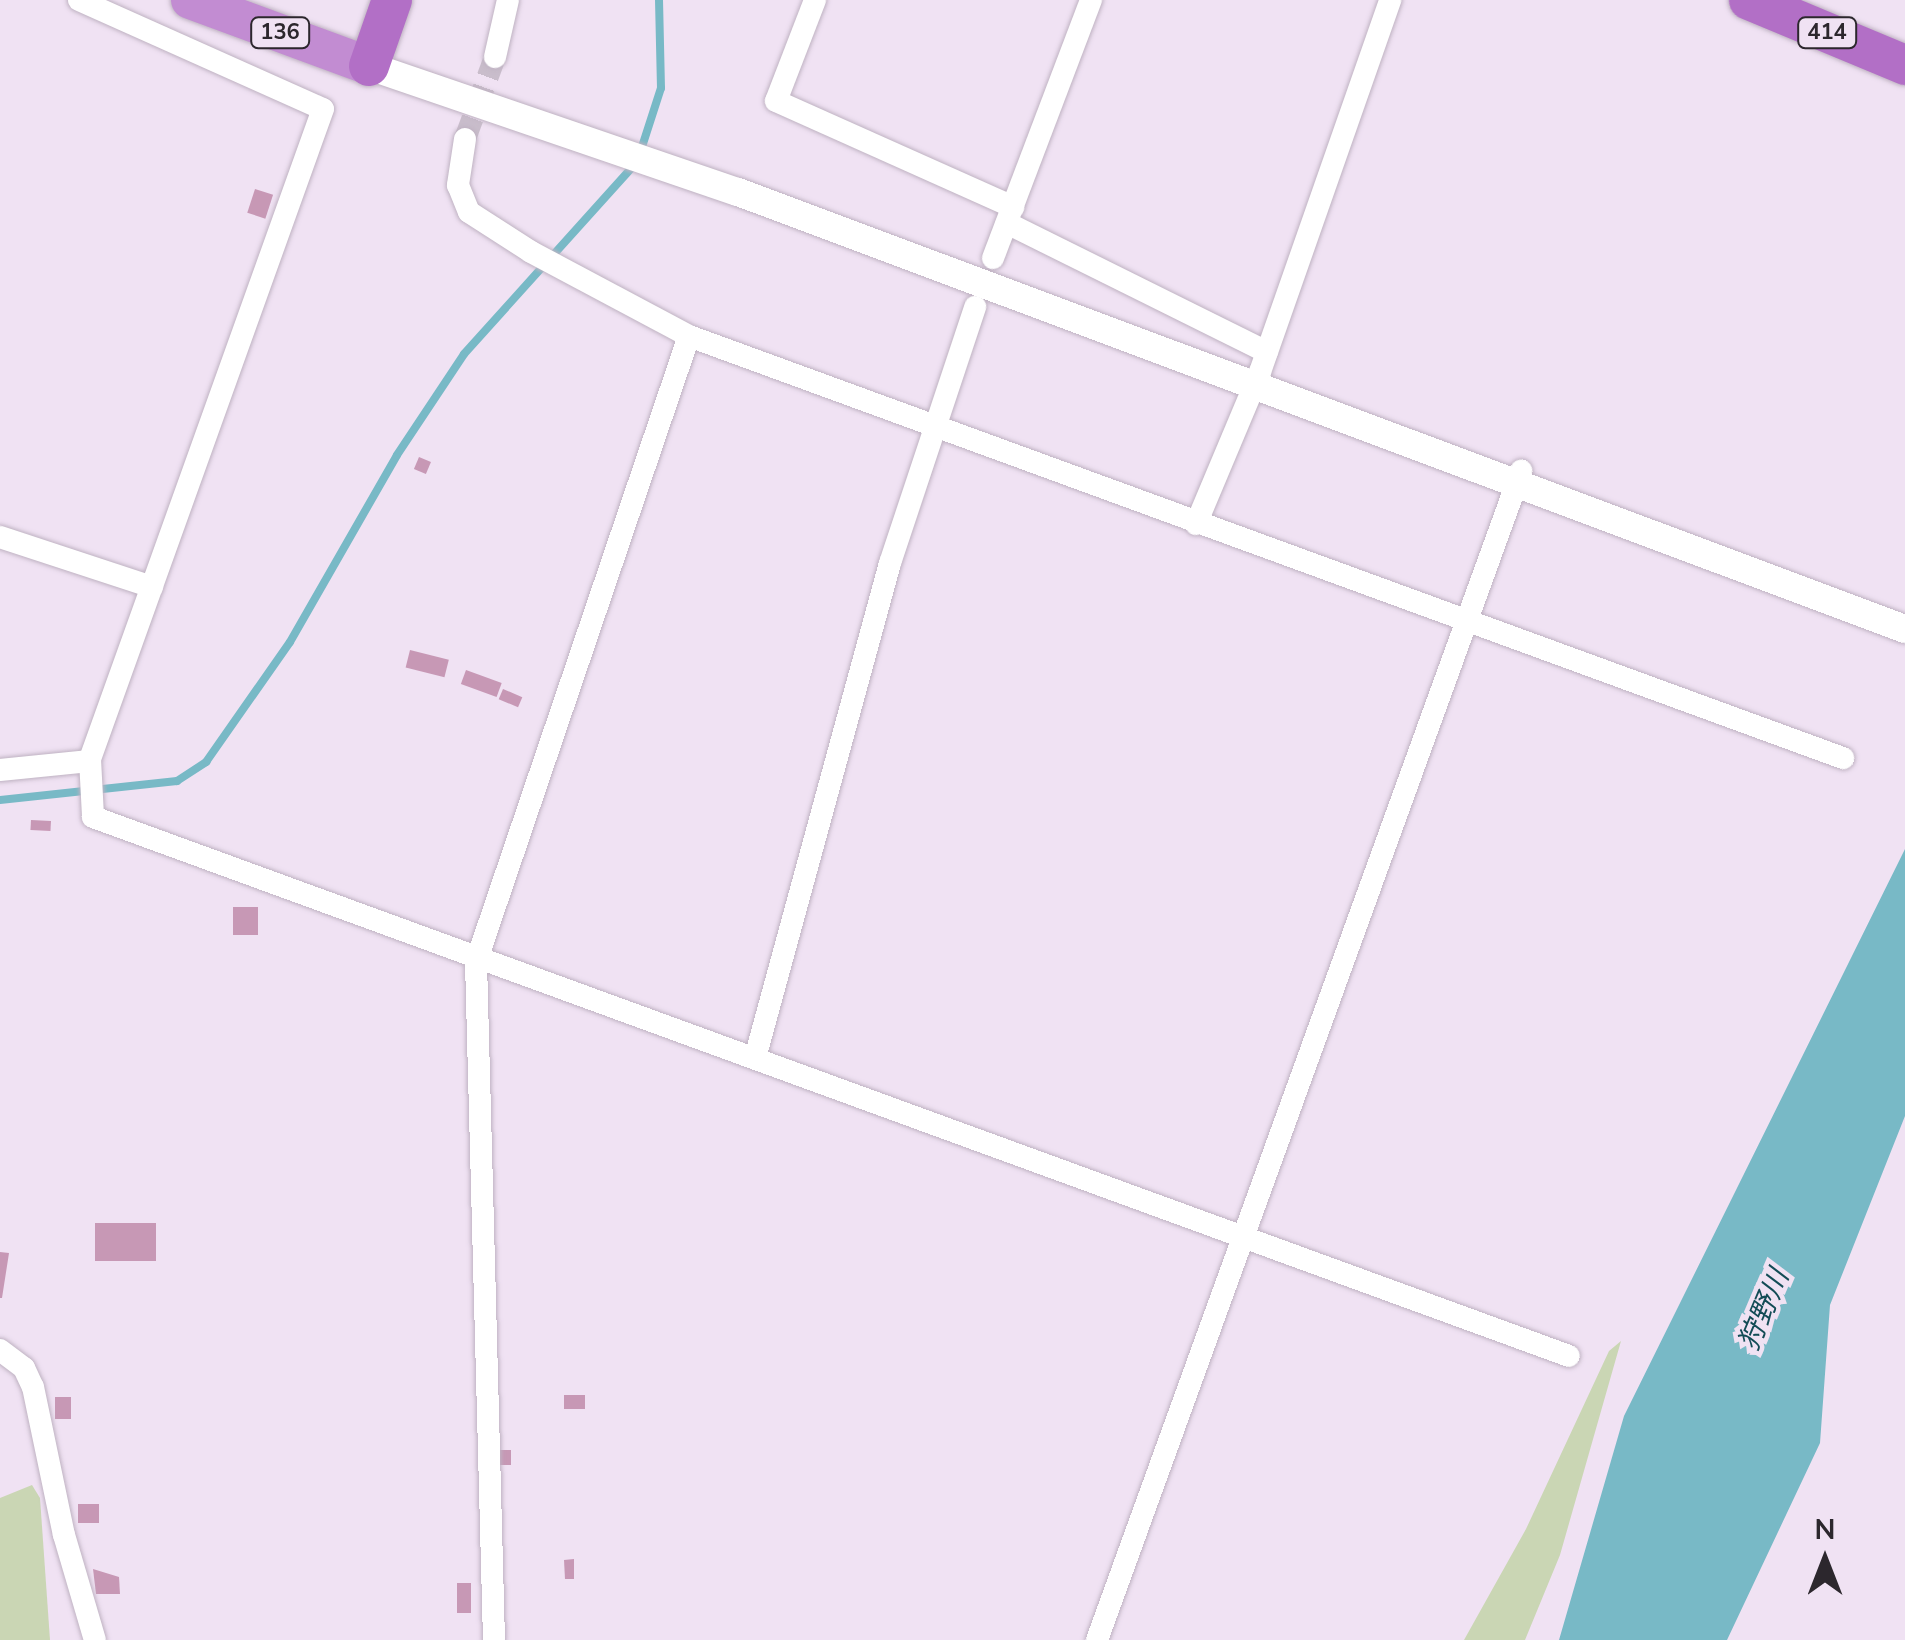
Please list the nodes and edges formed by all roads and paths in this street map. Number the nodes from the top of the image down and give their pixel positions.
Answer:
1 (79, 0) edge
2 (190, 0) edge
3 (392, 0) edge
4 (508, 0) edge
5 (815, 0) edge
6 (1091, 0) edge
7 (1390, 0) edge
8 (1750, 0) edge
9 (495, 57) tunnel mouth
10 (1905, 65) edge
11 (369, 66) junction
12 (465, 139) tunnel mouth
13 (1010, 215) junction
14 (994, 258) dead end
15 (976, 307) dead end
16 (690, 336) junction
17 (1267, 352) junction
18 (1253, 384) junction
19 (931, 426) junction
20 (1519, 477) junction
21 (1196, 524) junction
22 (0, 538) edge
23 (152, 587) junction
24 (1467, 624) junction
25 (1905, 629) edge
26 (1843, 758) dead end
27 (90, 764) junction
28 (0, 770) edge
29 (476, 962) junction
30 (755, 1058) junction
31 (1244, 1236) junction
32 (0, 1350) edge
33 (1569, 1356) dead end
34 (95, 1640) edge
35 (494, 1640) edge
36 (1097, 1640) edge

1 - 23 street
2 - 11 highway, 136
3 - 11 highway
4 - 9 street
5 - 13 street
6 - 13 street
7 - 17 street
8 - 10 highway, 414
11 - 18 street
12 - 16 street
13 - 14 street
13 - 17 street
15 - 19 street
16 - 19 street
16 - 29 street
17 - 18 street
18 - 20 street
18 - 21 street
19 - 21 street
19 - 30 street
20 - 24 street
20 - 25 street
21 - 24 street
22 - 23 street
23 - 27 street
24 - 26 street
24 - 31 street
27 - 28 street
27 - 29 street
29 - 30 street
29 - 35 street
30 - 31 street
31 - 33 street
31 - 36 street
32 - 34 street

